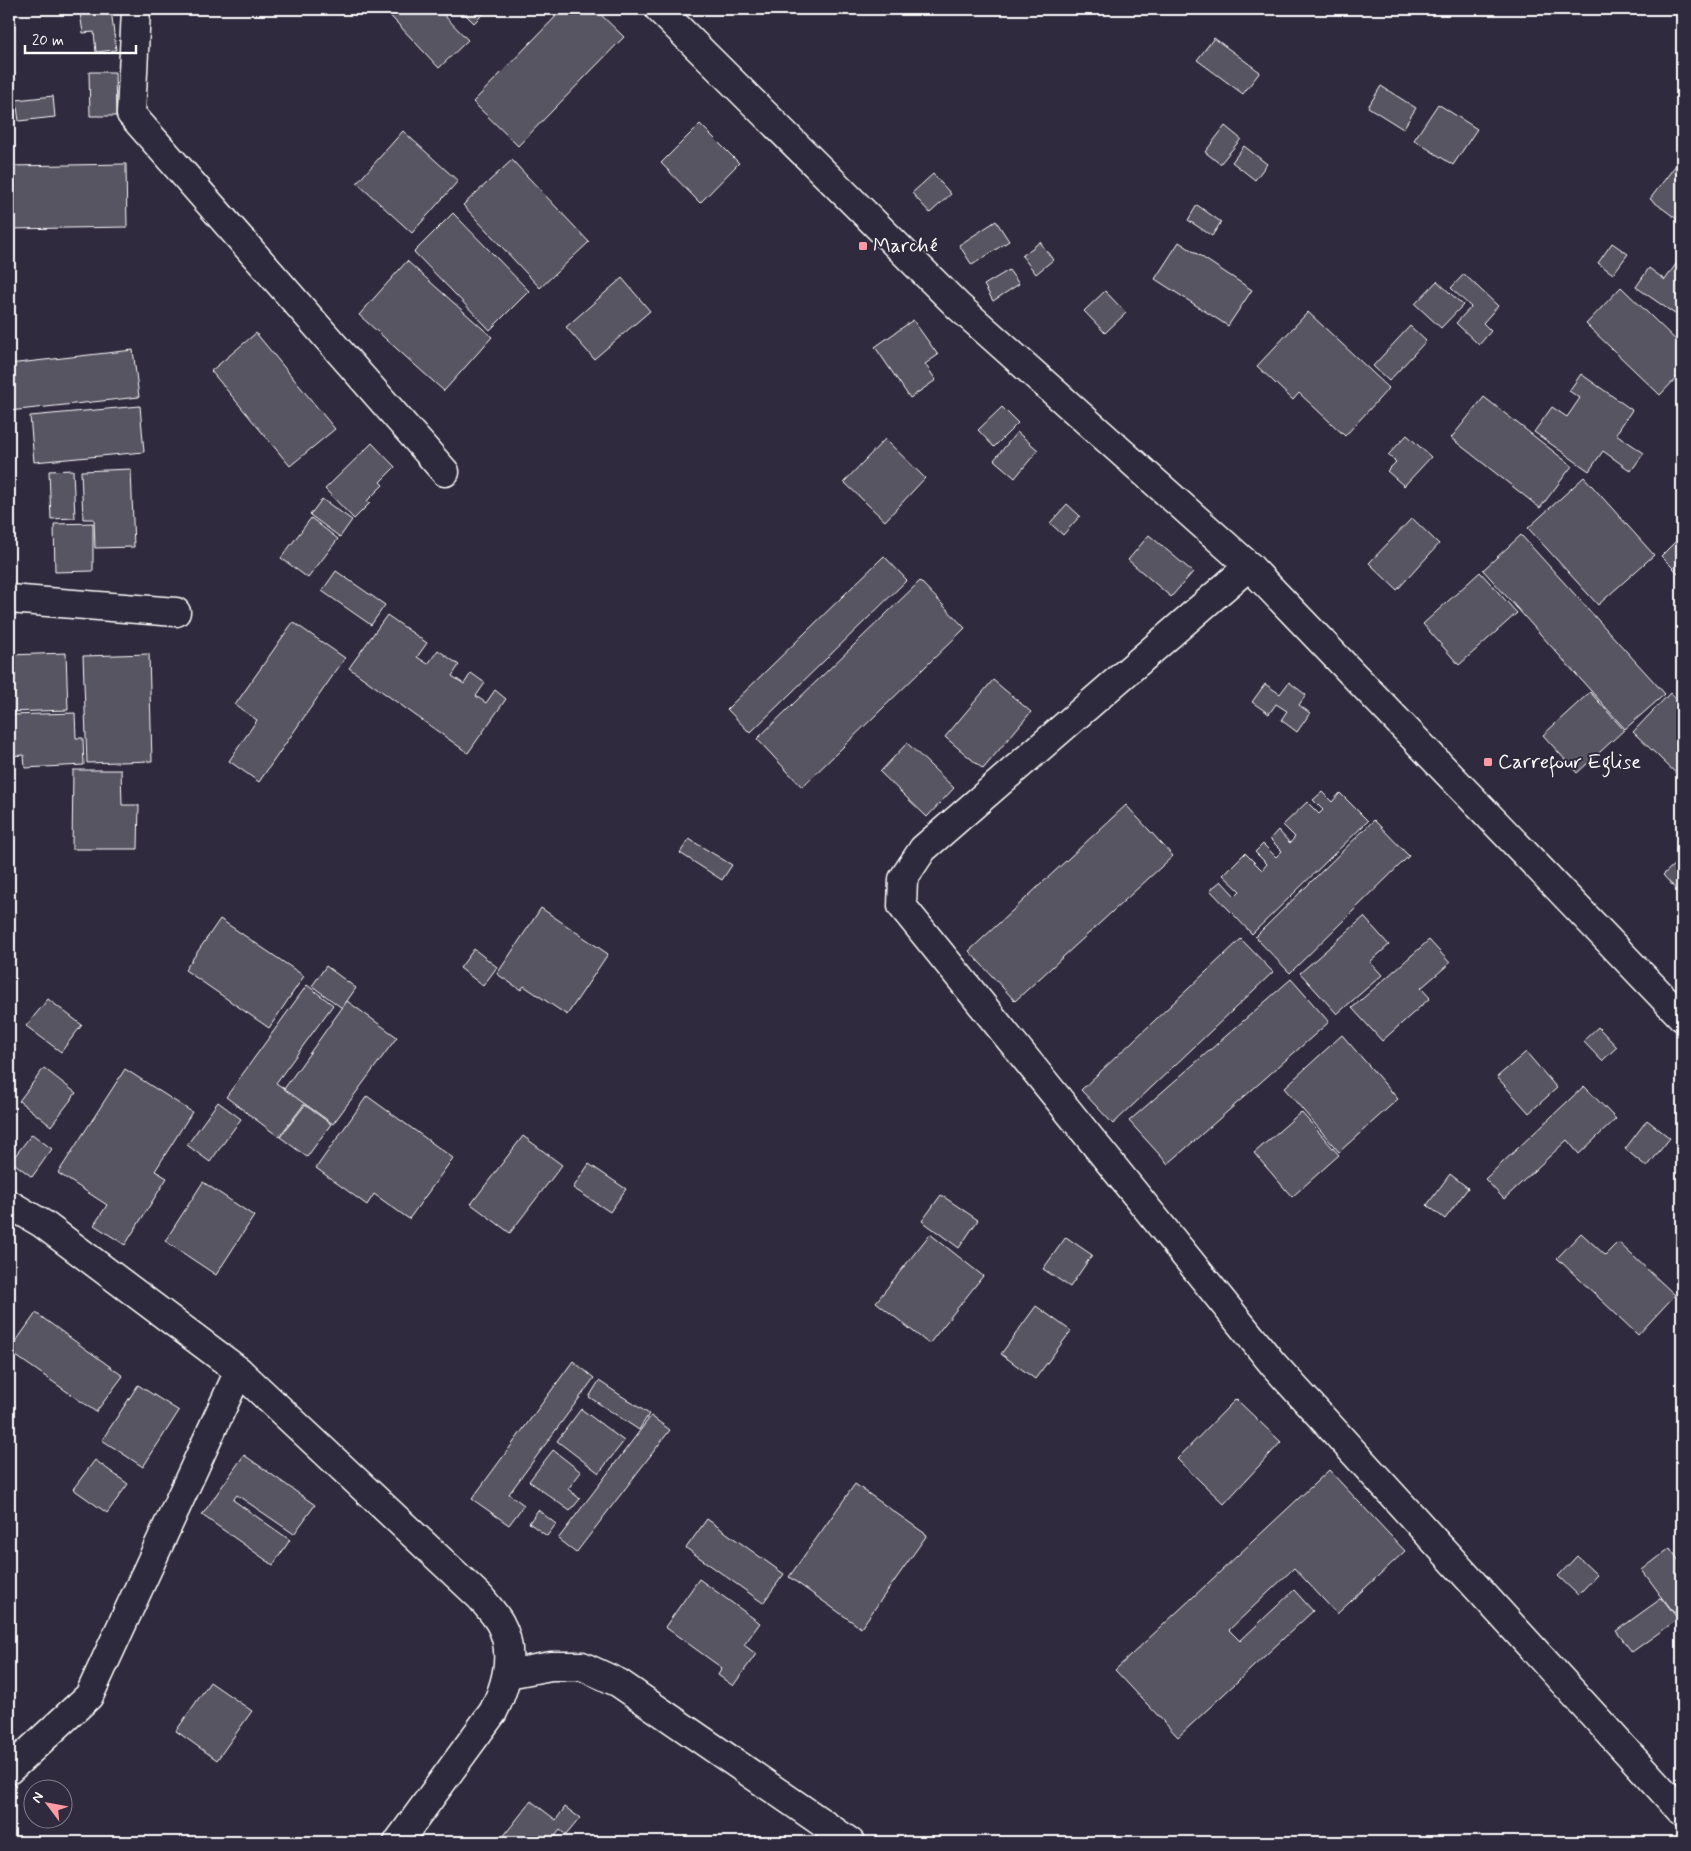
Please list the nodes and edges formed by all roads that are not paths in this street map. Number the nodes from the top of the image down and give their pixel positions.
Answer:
1 (136, 9) edge
2 (660, 9) edge
3 (445, 472) dead end
4 (1248, 566) junction
5 (9, 599) edge
6 (176, 612) dead end
7 (1682, 1017) edge
8 (9, 1204) edge
9 (239, 1370) junction
10 (508, 1674) junction
11 (9, 1770) edge
12 (1682, 1812) edge
13 (398, 1842) edge
14 (850, 1842) edge

1 - 3 street
2 - 4 street
4 - 7 street
4 - 12 street
5 - 6 street
8 - 9 street
9 - 10 street
9 - 11 street
10 - 13 street
10 - 14 street

